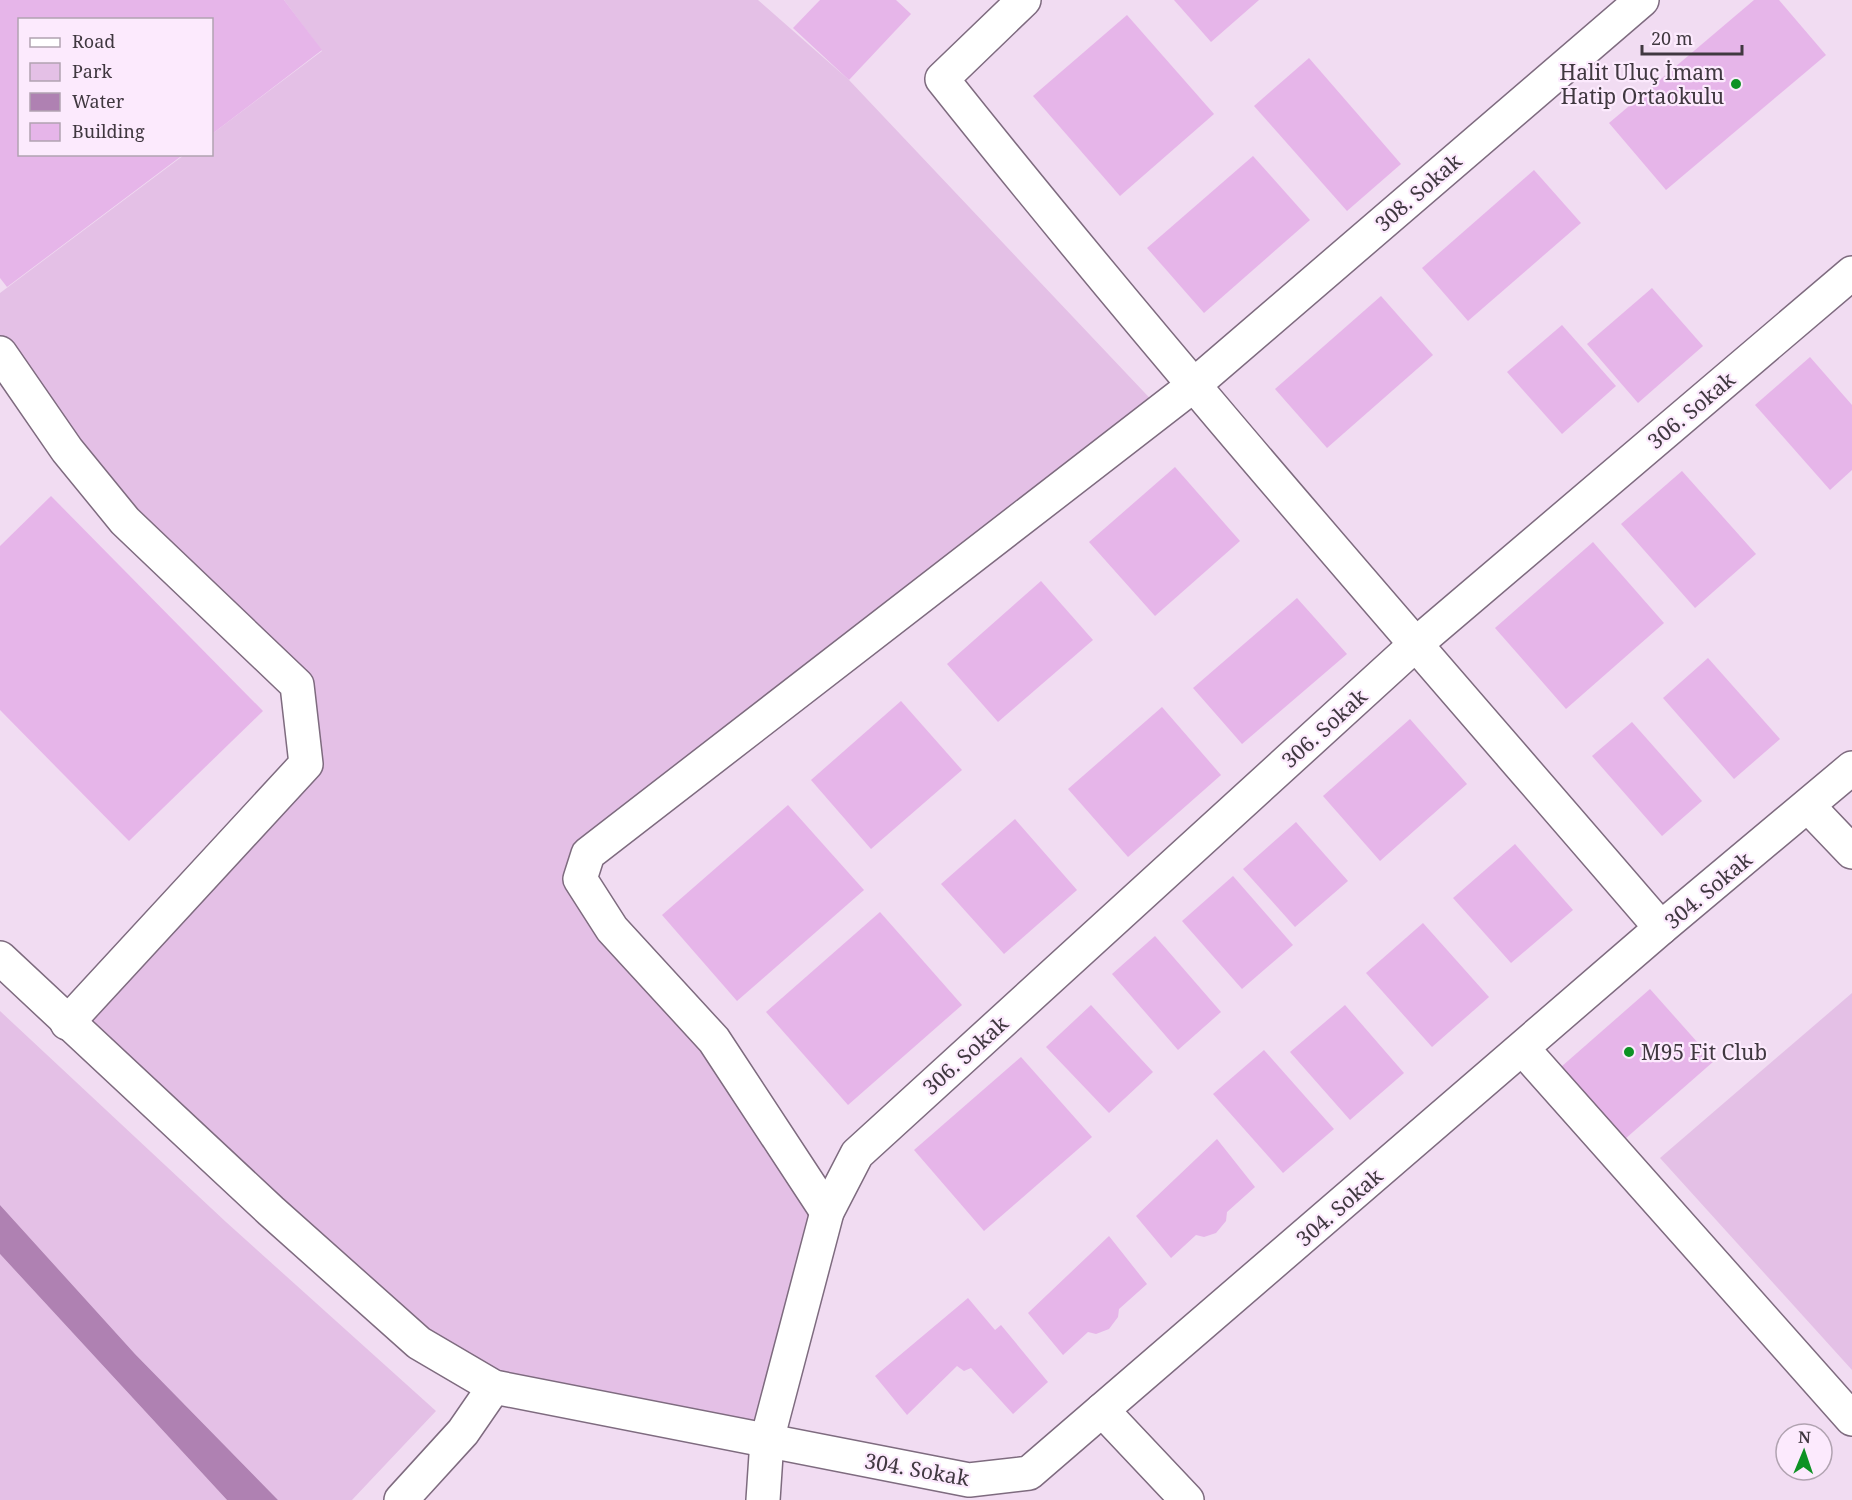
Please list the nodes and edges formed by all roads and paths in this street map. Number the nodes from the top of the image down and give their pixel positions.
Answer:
1 (1024, 0) edge
2 (1642, 0) edge
3 (1852, 273) edge
4 (0, 353) edge
5 (1194, 385) junction
6 (1416, 644) junction
7 (1852, 768) edge
8 (1808, 806) junction
9 (1852, 852) edge
10 (1661, 928) junction
11 (0, 958) edge
12 (68, 1023) junction
13 (1523, 1049) junction
14 (827, 1212) junction
15 (494, 1387) junction
16 (1102, 1410) junction
17 (1852, 1419) edge
18 (767, 1440) junction
19 (401, 1500) edge
20 (763, 1500) edge
21 (1187, 1500) edge

1 - 5 street
2 - 5 street, 308. Sokak
3 - 6 street, 306. Sokak
4 - 12 street
5 - 6 street
5 - 14 street, 308. Sokak
6 - 10 street
6 - 14 street, 306. Sokak
7 - 8 street, 304. Sokak
8 - 9 street
8 - 10 street, 304. Sokak
10 - 13 street, 304. Sokak
11 - 12 street, 304. Sokak
12 - 15 street, 304. Sokak
13 - 16 street, 304. Sokak
13 - 17 street
14 - 18 street, 306. Sokak
15 - 18 street, 304. Sokak
15 - 19 street
16 - 18 street, 304. Sokak
16 - 21 street
18 - 20 street, 306. Sokak

